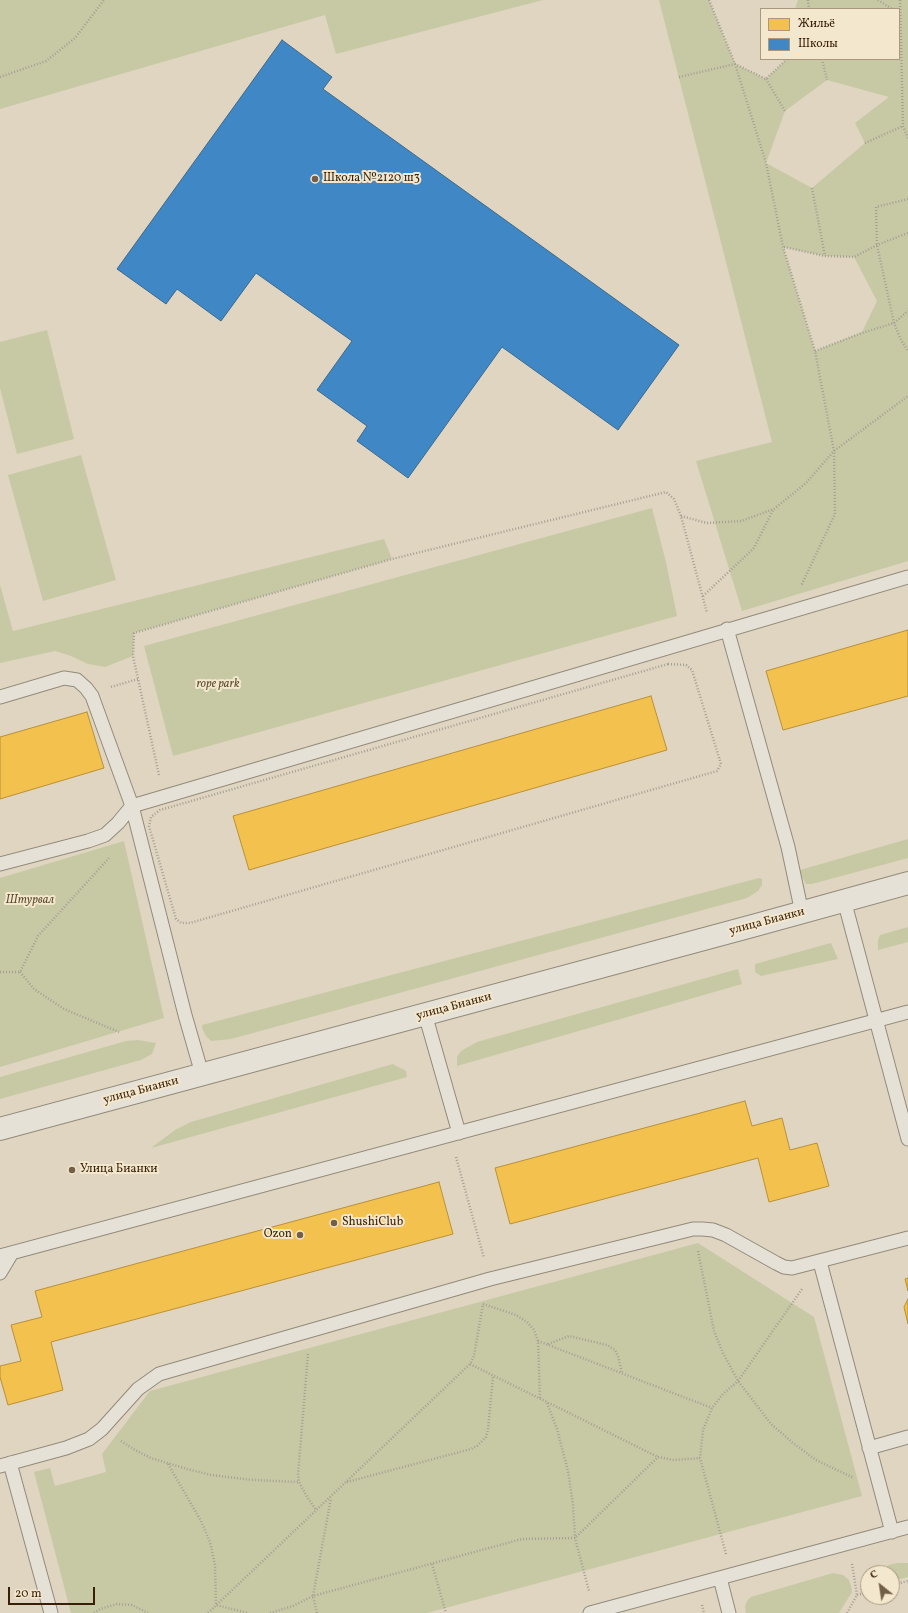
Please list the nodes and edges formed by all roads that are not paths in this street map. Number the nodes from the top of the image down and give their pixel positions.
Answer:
1 (908, 577) edge
2 (727, 629) junction
3 (0, 697) edge
4 (132, 806) junction
5 (0, 864) edge
6 (908, 883) edge
7 (844, 900) junction
8 (802, 913) junction
9 (908, 1012) edge
10 (425, 1014) junction
11 (876, 1020) junction
12 (202, 1074) junction
13 (0, 1129) edge
14 (454, 1134) junction
15 (908, 1139) edge
16 (908, 1238) edge
17 (6, 1254) edge
18 (820, 1262) junction
19 (0, 1273) edge
20 (908, 1437) edge
21 (869, 1448) junction
22 (5, 1464) edge
23 (908, 1527) edge
24 (892, 1532) junction
25 (726, 1576) junction
26 (592, 1612) edge
27 (51, 1613) edge
28 (729, 1613) edge

1 - 2 lane
2 - 4 lane
2 - 8 lane
3 - 4 lane
4 - 5 lane
4 - 12 lane
6 - 7 street, улица Бианки
7 - 8 street, улица Бианки
7 - 11 lane
8 - 10 street, улица Бианки
9 - 11 lane
10 - 12 street, улица Бианки
10 - 14 lane
11 - 14 lane
11 - 15 lane
12 - 13 street, улица Бианки
14 - 17 lane
16 - 18 lane
17 - 19 lane
18 - 21 lane
18 - 22 lane
20 - 21 lane
21 - 24 lane
22 - 27 lane
23 - 24 lane
24 - 25 lane
25 - 26 lane
25 - 28 lane

